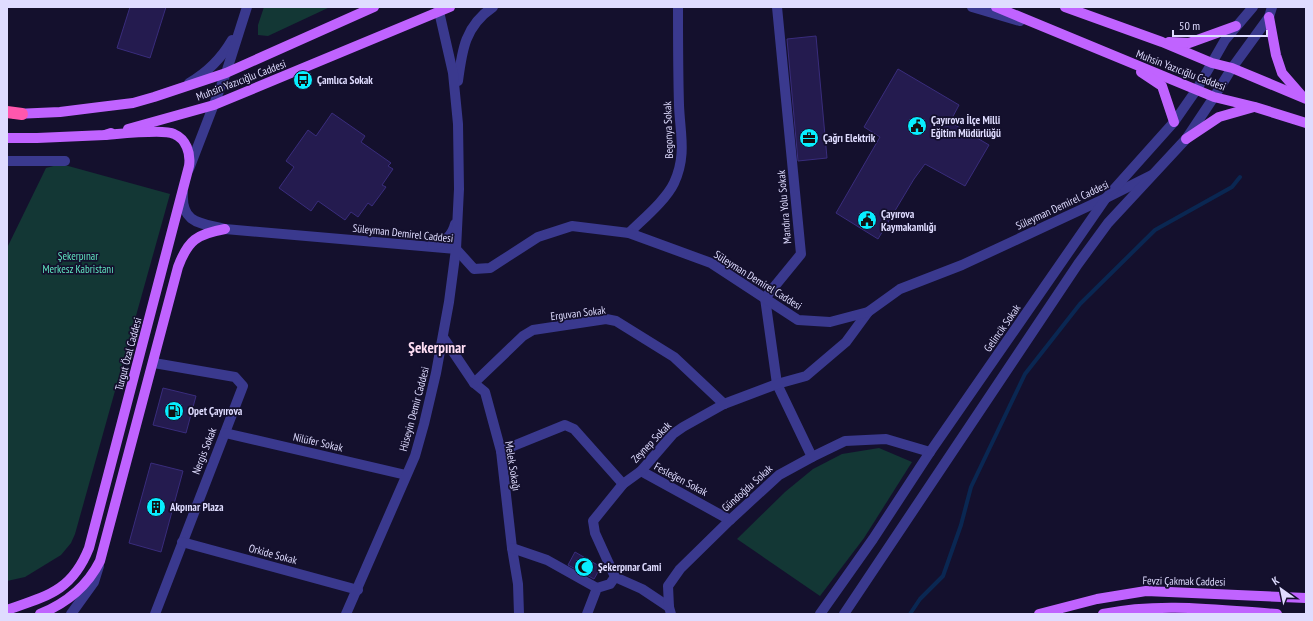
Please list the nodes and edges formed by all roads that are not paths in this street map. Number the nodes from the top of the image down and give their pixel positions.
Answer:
1 (247, 7) edge
2 (374, 7) edge
3 (450, 7) edge
4 (493, 7) edge
5 (678, 7) edge
6 (777, 7) edge
7 (972, 7) edge
8 (996, 7) edge
9 (1065, 7) edge
10 (1073, 7) edge
11 (1253, 7) edge
12 (1272, 7) edge
13 (438, 9) edge
14 (1082, 13) junction
15 (1269, 17) junction
16 (241, 26) junction
17 (1236, 26) junction
18 (1050, 30) junction
19 (1162, 42) junction
20 (1126, 62) junction
21 (1212, 63) junction
22 (1232, 68) junction
23 (226, 73) junction
24 (1197, 89) junction
25 (174, 91) junction
26 (456, 93) junction
27 (1214, 97) junction
28 (1304, 98) edge
29 (214, 105) junction
30 (1255, 107) junction
31 (7, 113) edge
32 (22, 114) joint
33 (1174, 122) junction
34 (1306, 123) edge
35 (105, 135) junction
36 (7, 138) edge
37 (1186, 139) junction
38 (7, 161) edge
39 (65, 161) dead end
40 (1152, 175) junction
41 (185, 182) junction
42 (1106, 198) junction
43 (458, 214) junction
44 (225, 229) junction
45 (629, 233) junction
46 (422, 246) junction
47 (456, 249) junction
48 (765, 298) junction
49 (868, 312) junction
50 (443, 337) junction
51 (154, 363) junction
52 (474, 383) junction
53 (777, 384) junction
54 (724, 404) junction
55 (225, 433) junction
56 (500, 451) junction
57 (930, 452) junction
58 (812, 457) junction
59 (641, 471) junction
60 (406, 475) junction
61 (623, 484) junction
62 (730, 520) junction
63 (182, 542) junction
64 (512, 548) junction
65 (100, 561) junction
66 (615, 577) junction
67 (597, 588) junction
68 (358, 590) junction
69 (1306, 598) edge
70 (7, 610) edge
71 (670, 611) edge
72 (40, 614) edge
73 (71, 614) edge
74 (155, 614) edge
75 (346, 614) edge
76 (519, 614) edge
77 (587, 614) edge
78 (820, 614) edge
79 (844, 614) edge
80 (1039, 614) edge
81 (1103, 614) edge
82 (1277, 614) edge

1 - 16 street
2 - 23 main road, Muhsin Yazıcığlu Caddesi
3 - 13 main road, Muhsin Yazıcığlu Caddesi
4 - 26 street
5 - 45 street, Begonya Sokak
6 - 48 street, Mandıra Yolu Sokak
7 - 18 street, Muhsin Yazıcığlu Caddesi
8 - 18 main road, Muhsin Yazıcığlu Caddesi
9 - 14 main road, Muhsin Yazıcığlu Caddesi
10 - 14 street
11 - 17 street, Gelincik Sokak
12 - 15 street
13 - 26 street, Hüseyin Demir Caddesi
13 - 29 main road, Muhsin Yazıcığlu Caddesi
14 - 19 main road, Muhsin Yazıcığlu Caddesi
15 - 22 street
15 - 28 main road
16 - 23 street, Süleyman Demirel Caddesi
16 - 25 street
17 - 19 main road
17 - 21 street, Gelincik Sokak
18 - 20 main road, Muhsin Yazıcığlu Caddesi
19 - 21 main road, Muhsin Yazıcığlu Caddesi
20 - 24 main road, Muhsin Yazıcığlu Caddesi
20 - 33 main road
21 - 22 main road, Muhsin Yazıcığlu Caddesi
21 - 24 street, Gelincik Sokak
22 - 27 street
22 - 28 main road, Muhsin Yazıcığlu Caddesi
23 - 25 main road, Muhsin Yazıcığlu Caddesi
23 - 29 street, Süleyman Demirel Caddesi
24 - 27 main road, Muhsin Yazıcığlu Caddesi
24 - 33 street, Gelincik Sokak
25 - 32 main road, Muhsin Yazıcığlu Caddesi
26 - 43 street, Hüseyin Demir Caddesi
27 - 30 main road, Muhsin Yazıcığlu Caddesi
27 - 37 street
29 - 35 main road, Muhsin Yazıcığlu Caddesi
29 - 41 street, Süleyman Demirel Caddesi
30 - 34 main road, Muhsin Yazıcığlu Caddesi
30 - 37 main road
31 - 32 highway
33 - 42 street, Gelincik Sokak
35 - 36 main road, Muhsin Yazıcığlu Caddesi
35 - 41 main road, Turgut Özal Caddesi
37 - 40 street
38 - 39 street
40 - 42 street, Süleyman Demirel Caddesi
40 - 79 street
41 - 44 street, Süleyman Demirel Caddesi
41 - 70 main road, Turgut Özal Caddesi
42 - 49 street, Süleyman Demirel Caddesi
42 - 57 street, Gelincik Sokak
43 - 46 street
43 - 47 street, Hüseyin Demir Caddesi
44 - 46 street, Süleyman Demirel Caddesi
44 - 51 main road
45 - 47 street, Süleyman Demirel Caddesi
45 - 48 street, Süleyman Demirel Caddesi
46 - 47 street, Süleyman Demirel Caddesi
47 - 50 street, Hüseyin Demir Caddesi
48 - 49 street, Süleyman Demirel Caddesi
48 - 53 street
49 - 53 street, Zeynep Sokak
50 - 52 street, Melek Sokağı
50 - 60 street, Hüseyin Demir Caddesi
51 - 55 street, Nergis Sokak
51 - 65 main road
52 - 54 street, Erguvan Sokak
52 - 56 street, Melek Sokağı
53 - 54 street, Zeynep Sokak
53 - 58 street
54 - 59 street, Zeynep Sokak
55 - 60 street, Nilüfer Sokak
55 - 63 street, Nergis Sokak
56 - 61 street
56 - 64 street, Melek Sokağı
57 - 58 street, Gündoğdu Sokak
57 - 78 street, Gelincik Sokak
58 - 62 street, Gündoğdu Sokak
59 - 61 street, Zeynep Sokak
59 - 62 street, Fesleğen Sokak
60 - 68 street, Hüseyin Demir Caddesi
61 - 66 street, Zeynep Sokak
62 - 71 street, Gündoğdu Sokak
63 - 68 street, Orkide Sokak
63 - 74 street, Nergis Sokak
64 - 67 street
64 - 76 street, Melek Sokağı
65 - 72 main road
65 - 73 street
66 - 67 street
66 - 71 street
67 - 77 street
68 - 75 street, Hüseyin Demir Caddesi
69 - 80 main road, Fevzi Çakmak Caddesi
81 - 82 main road

